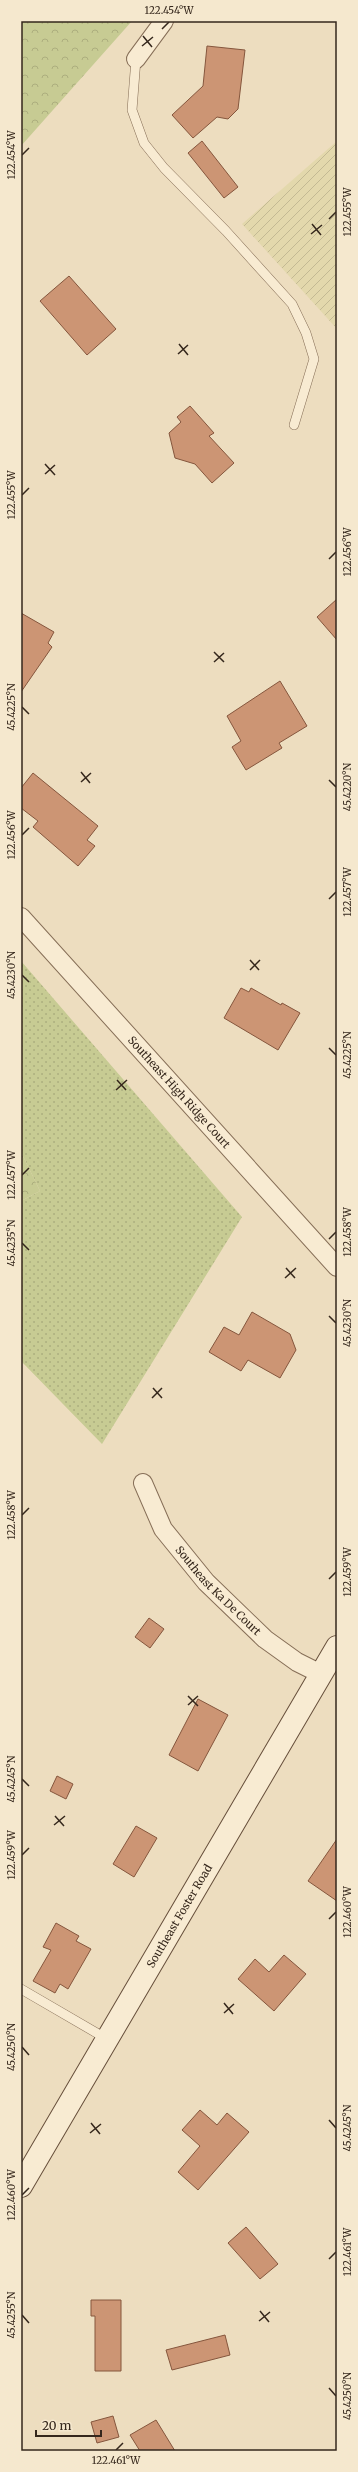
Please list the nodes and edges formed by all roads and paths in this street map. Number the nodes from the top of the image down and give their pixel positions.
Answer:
1 (164, 21) edge
2 (136, 60) joint
3 (294, 425) dead end
4 (21, 917) edge
5 (337, 1267) edge
6 (143, 1483) dead end
7 (337, 1647) edge
8 (321, 1674) junction
9 (21, 1989) edge
10 (107, 2039) junction
11 (21, 2186) edge

1 - 2 street
2 - 3 lane
4 - 5 street, Southeast High Ridge Court
6 - 8 street, Southeast Ka De Court
7 - 8 main road, Southeast Foster Road
8 - 10 main road, Southeast Foster Road
9 - 10 lane
10 - 11 main road, Southeast Foster Road

